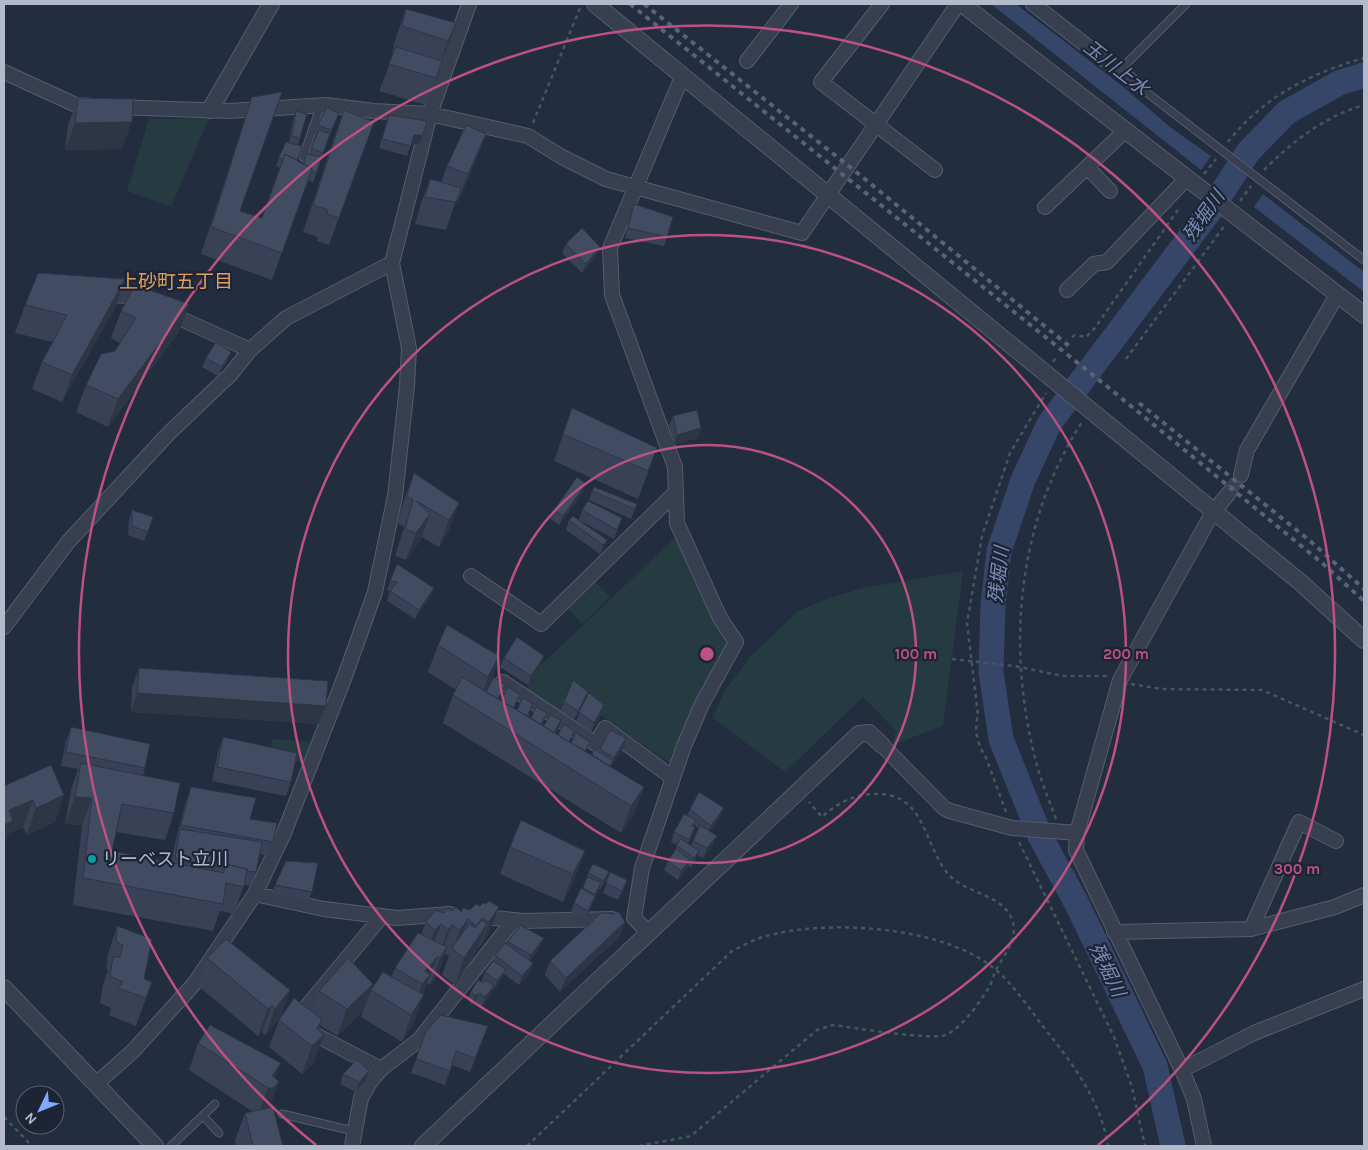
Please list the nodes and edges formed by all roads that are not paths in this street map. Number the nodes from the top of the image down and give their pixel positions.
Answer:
1 (271, 4) edge
2 (469, 4) edge
3 (595, 4) edge
4 (791, 4) edge
5 (882, 4) edge
6 (958, 4) edge
7 (962, 4) edge
8 (1034, 4) edge
9 (1186, 4) edge
10 (747, 61) dead end
11 (1119, 70) junction
12 (4, 72) edge
13 (682, 77) junction
14 (1137, 85) joint
15 (321, 105) junction
16 (210, 110) junction
17 (430, 114) junction
18 (877, 125) junction
19 (1126, 130) junction
20 (303, 157) edge
21 (1087, 167) junction
22 (935, 170) dead end
23 (1196, 181) junction
24 (636, 187) junction
25 (1110, 192) dead end
26 (828, 196) junction
27 (1045, 207) dead end
28 (1364, 260) edge
29 (392, 264) junction
30 (1067, 290) dead end
31 (88, 295) edge
32 (1337, 295) junction
33 (1364, 316) edge
34 (250, 350) junction
35 (1241, 475) tunnel mouth
36 (1229, 493) tunnel mouth
37 (674, 494) junction
38 (1213, 512) junction
39 (471, 576) dead end
40 (4, 627) edge
41 (1364, 640) edge
42 (503, 682) edge
43 (882, 745) joint
44 (673, 778) junction
45 (1077, 832) junction
46 (1336, 841) dead end
47 (256, 894) junction
48 (1364, 895) edge
49 (382, 916) junction
50 (634, 918) junction
51 (514, 920) junction
52 (1252, 929) junction
53 (648, 932) junction
54 (1114, 932) junction
55 (4, 988) edge
56 (1364, 989) edge
57 (381, 1069) junction
58 (1182, 1070) junction
59 (96, 1084) junction
60 (215, 1104) dead end
61 (282, 1114) dead end
62 (203, 1116) junction
63 (353, 1131) junction
64 (219, 1133) dead end
65 (155, 1146) edge
66 (171, 1146) edge
67 (352, 1146) edge
68 (423, 1146) edge
69 (1204, 1146) edge

1 - 16 street
2 - 17 street
3 - 13 street
4 - 10 street
5 - 18 street
6 - 18 street
7 - 19 street
8 - 11 street
9 - 11 lane
11 - 14 street
12 - 16 street
13 - 24 street
13 - 26 street
14 - 28 lane
15 - 16 street
15 - 17 street
15 - 20 lane
17 - 24 street
17 - 29 street
18 - 22 street
18 - 26 street
19 - 21 street
19 - 23 street
21 - 25 street
21 - 27 street
23 - 30 street
23 - 32 street
24 - 26 street
24 - 37 street
26 - 38 street
29 - 34 street
29 - 47 street
31 - 34 street
32 - 33 street
32 - 35 street
34 - 40 street
36 - 38 street
37 - 39 street
37 - 44 street
38 - 41 street
38 - 45 street
42 - 44 street
43 - 45 street
43 - 53 street
44 - 50 street
45 - 54 street
46 - 52 street
47 - 49 street
47 - 59 street
48 - 52 street
49 - 51 street
49 - 57 street
50 - 51 street
50 - 53 street
51 - 57 street
52 - 54 street
53 - 68 street
54 - 58 street
55 - 59 street
56 - 58 street
57 - 63 street
58 - 69 street
59 - 65 street
60 - 62 lane
61 - 63 lane
62 - 64 lane
62 - 66 lane
63 - 67 street

